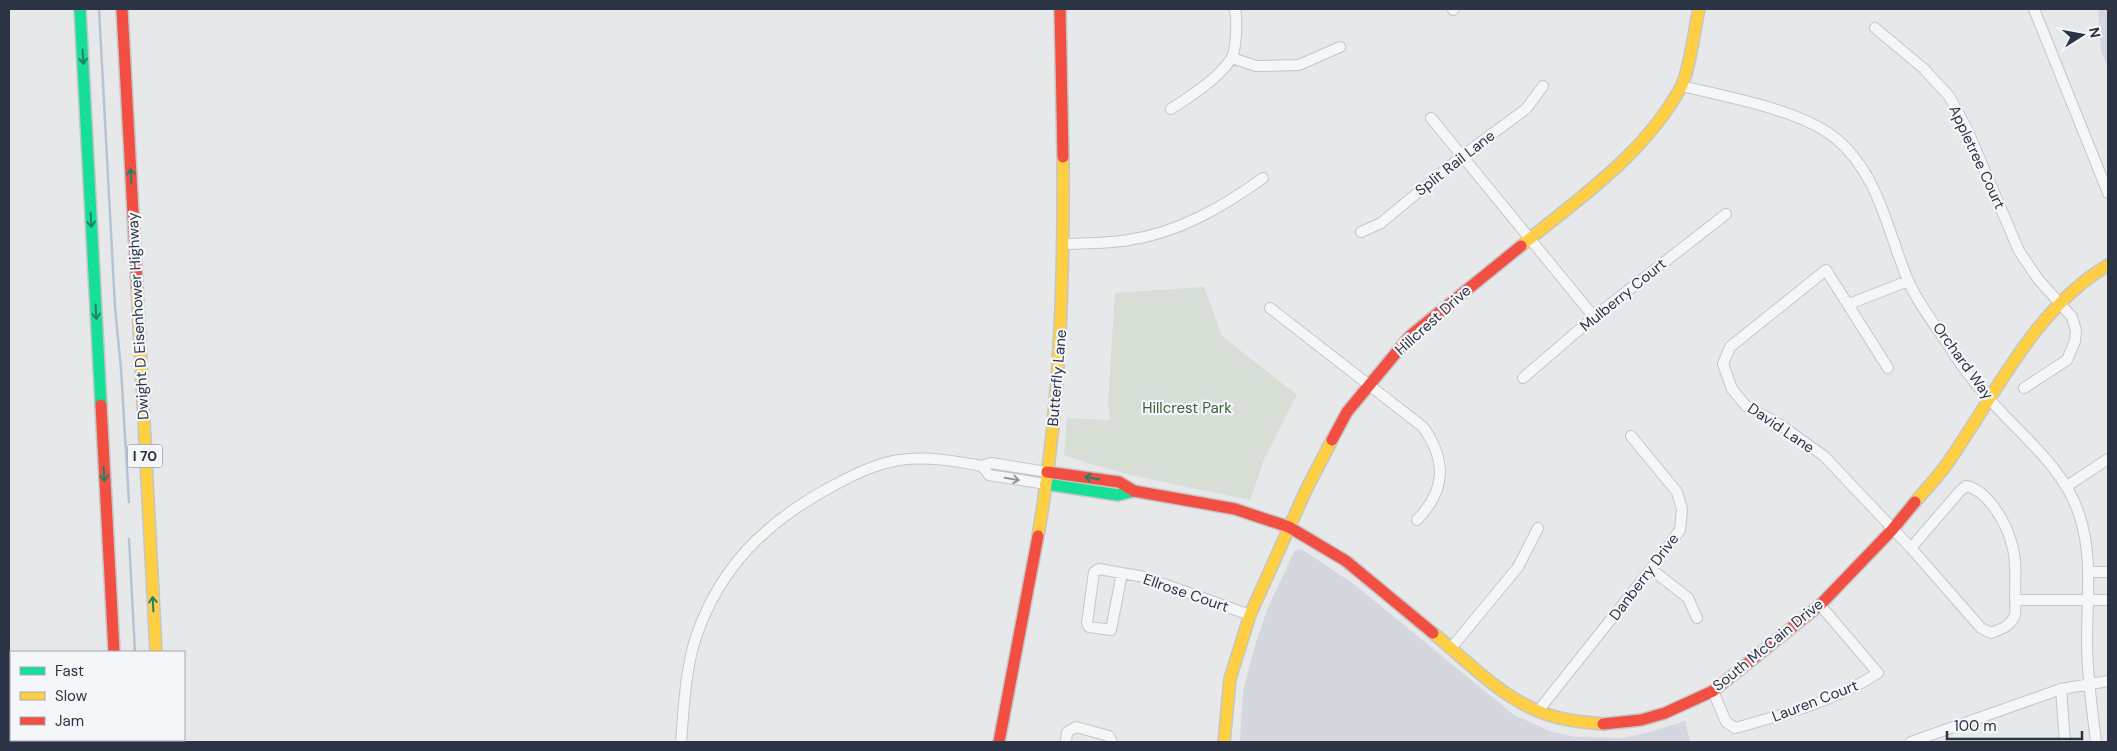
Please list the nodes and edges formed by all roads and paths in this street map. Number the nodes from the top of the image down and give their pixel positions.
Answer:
1 (80, 9) edge
2 (122, 9) edge
3 (1060, 9) edge
4 (1234, 9) edge
5 (1699, 9) edge
6 (2034, 9) edge
7 (1875, 28) dead end
8 (1340, 47) dead end
9 (1232, 58) junction
10 (1543, 86) dead end
11 (1682, 86) junction
12 (1171, 109) dead end
13 (1431, 118) dead end
14 (1462, 156) junction
15 (1263, 178) dead end
16 (2108, 193) edge
17 (1726, 214) dead end
18 (1361, 232) dead end
19 (1529, 238) junction
20 (1062, 244) junction
21 (2108, 265) edge
22 (1908, 281) junction
23 (2060, 302) junction
24 (1848, 304) junction
25 (1270, 308) dead end
26 (1594, 318) junction
27 (1888, 368) dead end
28 (1523, 378) dead end
29 (1368, 384) junction
30 (2024, 388) dead end
31 (1990, 401) junction
32 (1631, 436) dead end
33 (2108, 459) edge
34 (982, 466) junction
35 (1047, 472) junction
36 (1046, 484) junction
37 (2067, 486) junction
38 (1134, 491) junction
39 (1417, 520) dead end
40 (1289, 527) junction
41 (1538, 528) dead end
42 (1892, 530) junction
43 (1911, 548) junction
44 (1651, 569) junction
45 (2088, 572) junction
46 (2108, 572) edge
47 (1122, 574) junction
48 (2015, 600) junction
49 (2088, 600) junction
50 (2108, 600) edge
51 (1820, 605) junction
52 (1250, 614) junction
53 (1697, 618) dead end
54 (1452, 647) junction
55 (114, 651) edge
56 (156, 651) edge
57 (2108, 681) edge
58 (2089, 683) junction
59 (2061, 689) junction
60 (1713, 691) junction
61 (1538, 710) junction
62 (681, 742) edge
63 (999, 742) edge
64 (1066, 742) edge
65 (1112, 742) edge
66 (1224, 742) edge
67 (1911, 742) edge
68 (2065, 742) edge
69 (2096, 742) edge

1 -> 55 main road
56 -> 2 main road, Dwight D Eisenhower Highway / I 70
3 - 20 main road, Butterfly Lane
4 - 9 street
5 - 11 main road, Hillcrest Drive
6 - 16 street
7 - 23 street, Appletree Court
8 - 9 street
9 - 12 street
10 - 14 street, Split Rail Lane
11 - 19 main road, Hillcrest Drive
11 - 22 street, Orchard Way
13 - 14 street
14 - 18 street, Split Rail Lane
14 - 19 street
15 - 20 street
17 - 26 street, Mulberry Court
19 - 26 street
19 - 29 main road, Hillcrest Drive
20 - 35 main road, Butterfly Lane
21 - 23 main road, South McCain Drive
22 - 24 street
22 - 31 street, Orchard Way
23 - 30 street, Appletree Court
23 - 31 main road, South McCain Drive
24 - 27 street, David Lane
24 - 42 street, David Lane
25 - 29 street
26 - 28 street, Mulberry Court
29 - 39 street
29 - 40 main road, Hillcrest Drive
31 - 37 street, Orchard Way
31 - 42 main road, South McCain Drive
32 - 44 street, Danberry Drive
33 - 37 street
34 - 35 street
34 -> 36 street
34 - 62 street
35 - 36 main road, Butterfly Lane
38 -> 35 main road, South McCain Drive
36 - 38 main road, South McCain Drive
36 - 63 main road, Butterfly Lane
37 - 45 street, Orchard Way
38 - 40 main road, South McCain Drive
40 - 52 main road, Hillcrest Drive
40 - 54 main road, South McCain Drive
41 - 54 street
42 - 43 street
42 - 51 main road, South McCain Drive
43 - 48 street
43 - 48 street
44 - 53 street
44 - 61 street, Danberry Drive
45 - 46 street
45 - 49 street, Orchard Way
47 - 47 street, Ellrose Court
47 - 52 street, Ellrose Court
48 - 49 street
49 - 50 street
49 - 58 street, Orchard Way
51 - 60 main road, South McCain Drive
51 - 60 street, Lauren Court
52 - 66 main road, Hillcrest Drive
54 - 61 main road, South McCain Drive
57 - 58 street
58 - 59 street
58 - 69 street, Orchard Way
59 - 67 street
59 - 68 street
60 - 61 main road, South McCain Drive
64 - 65 street

